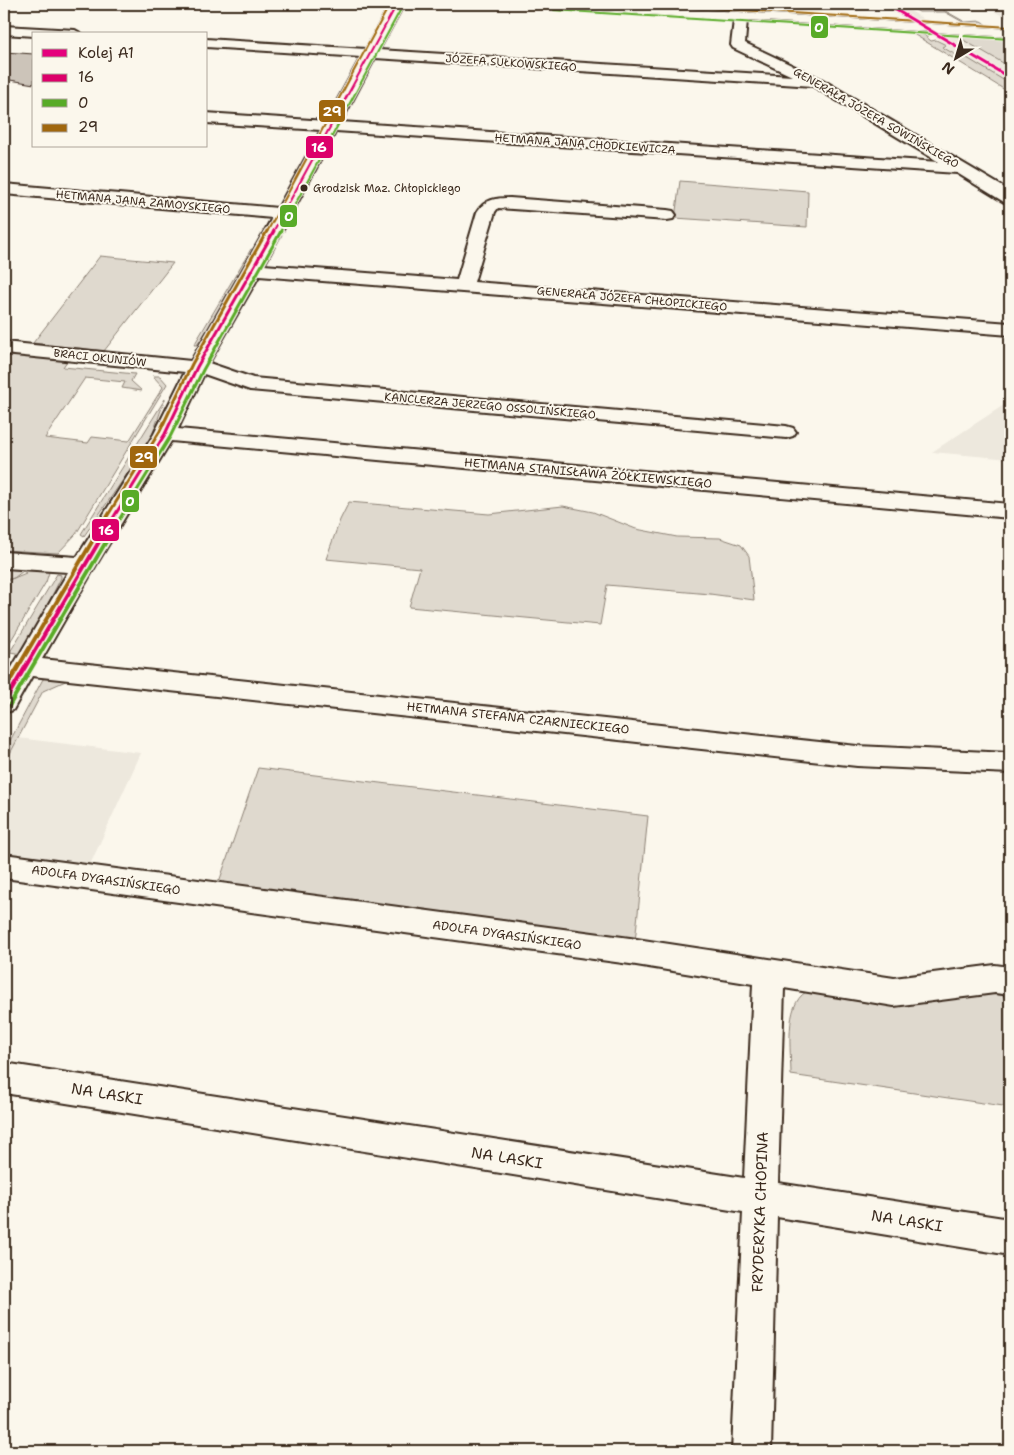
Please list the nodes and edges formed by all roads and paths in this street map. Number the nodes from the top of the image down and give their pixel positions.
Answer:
1 (397, 4) edge
2 (554, 4) edge
3 (704, 9) edge
4 (741, 16) junction
5 (4, 30) edge
6 (40, 32) edge
7 (1010, 33) edge
8 (208, 43) edge
9 (370, 54) junction
10 (816, 82) junction
11 (208, 118) edge
12 (329, 128) junction
13 (964, 169) junction
14 (4, 189) edge
15 (1010, 198) edge
16 (283, 214) junction
17 (667, 215) dead end
18 (253, 270) junction
19 (464, 286) junction
20 (1010, 329) edge
21 (4, 348) edge
22 (197, 368) junction
23 (786, 432) dead end
24 (165, 434) junction
25 (1010, 512) edge
26 (4, 560) edge
27 (84, 566) junction
28 (26, 666) junction
29 (4, 703) edge
30 (1010, 763) edge
31 (4, 866) edge
32 (769, 972) junction
33 (1010, 981) edge
34 (4, 1078) edge
35 (760, 1198) junction
36 (1010, 1237) edge
37 (751, 1451) edge

1 - 9 street
2 - 3 street
3 - 4 street
4 - 7 street
4 - 10 street, GENERAŁA JÓZEFA SOWIŃSKIEGO
5 - 6 street
8 - 9 street, JÓZEFA SUŁKOWSKIEGO
9 - 10 street, JÓZEFA SUŁKOWSKIEGO
9 - 12 street
10 - 13 street, GENERAŁA JÓZEFA SOWIŃSKIEGO
11 - 12 street, HETMANA JANA CHODKIEWICZA
12 - 13 street, HETMANA JANA CHODKIEWICZA
12 - 16 street
13 - 15 street, GENERAŁA JÓZEFA SOWIŃSKIEGO
14 - 16 street, HETMANA JANA ZAMOYSKIEGO
16 - 18 street
17 - 19 street
18 - 19 street, GENERAŁA JÓZEFA CHŁOPICKIEGO
18 - 22 street
19 - 20 street, GENERAŁA JÓZEFA CHŁOPICKIEGO
21 - 22 street, BRACI OKUNIÓW
22 - 23 street, KANCLERZA JERZEGO OSSOLIŃSKIEGO
22 - 24 street
24 - 25 street, HETMANA STANISŁAWA ŻÓŁKIEWSKIEGO
24 - 27 street
26 - 27 street
27 - 28 street
28 - 29 street
28 - 30 street, HETMANA STEFANA CZARNIECKIEGO
31 - 32 street, ADOLFA DYGASIŃSKIEGO
32 - 33 street, ADOLFA DYGASIŃSKIEGO
32 - 35 street, FRYDERYKA CHOPINA
34 - 35 street, NA LASKI
35 - 36 street, NA LASKI
35 - 37 street, FRYDERYKA CHOPINA

